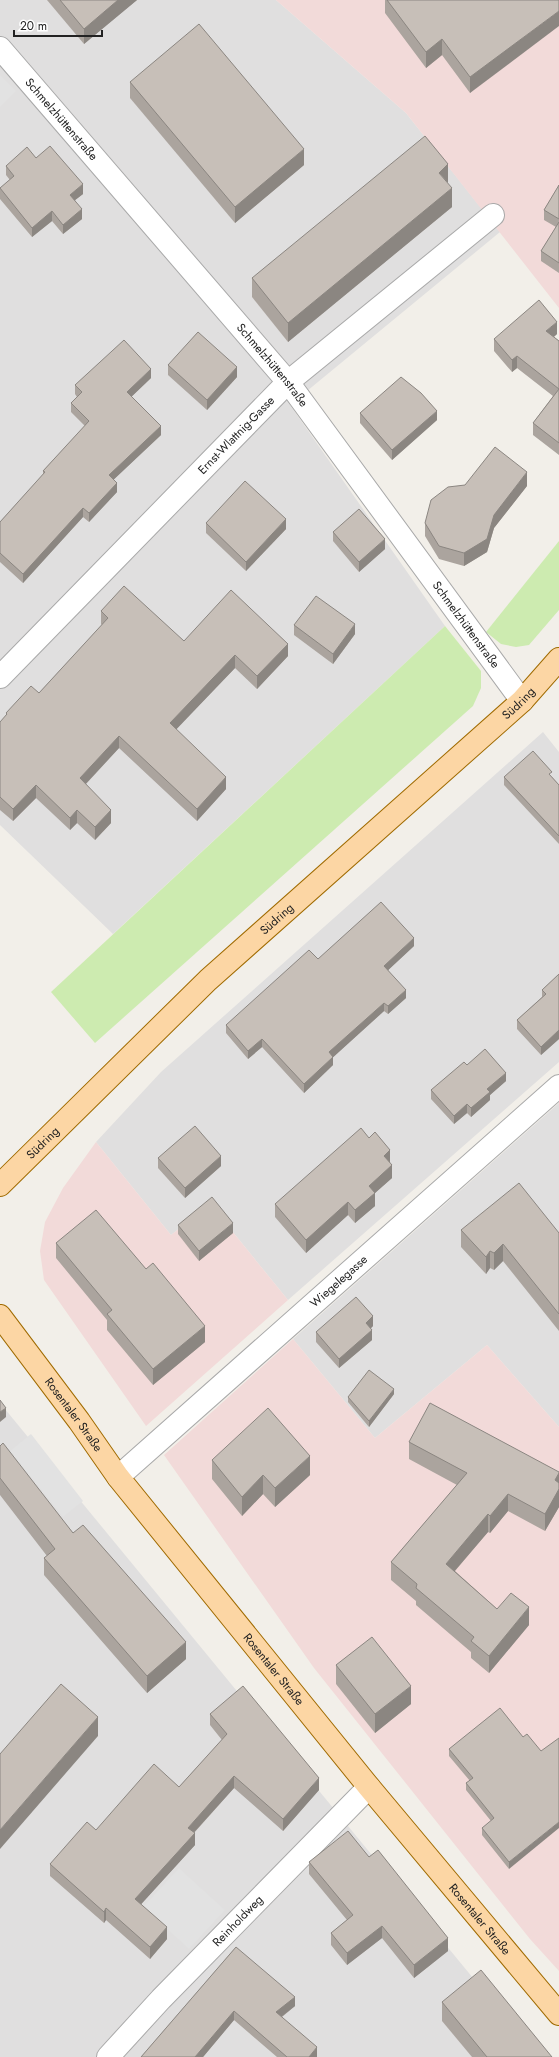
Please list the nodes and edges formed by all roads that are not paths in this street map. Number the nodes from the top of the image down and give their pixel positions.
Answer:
1 (0, 48) edge
2 (493, 215) dead end
3 (288, 382) junction
4 (559, 658) edge
5 (0, 677) edge
6 (522, 701) junction
7 (559, 1086) edge
8 (0, 1185) edge
9 (0, 1316) edge
10 (118, 1477) junction
11 (370, 1787) junction
12 (559, 2014) edge
13 (108, 2057) edge

1 - 3 street, Schmelzhüttenstraße
2 - 3 street, Ernst-Wlattnig-Gasse
3 - 5 street, Ernst-Wlattnig-Gasse
3 - 6 street, Schmelzhüttenstraße
4 - 6 main road, Südring
6 - 8 main road, Südring
7 - 10 street, Wiegelegasse
9 - 10 main road, Rosentaler Straße
10 - 11 main road, Rosentaler Straße
11 - 12 main road, Rosentaler Straße
11 - 13 street, Reinholdweg

